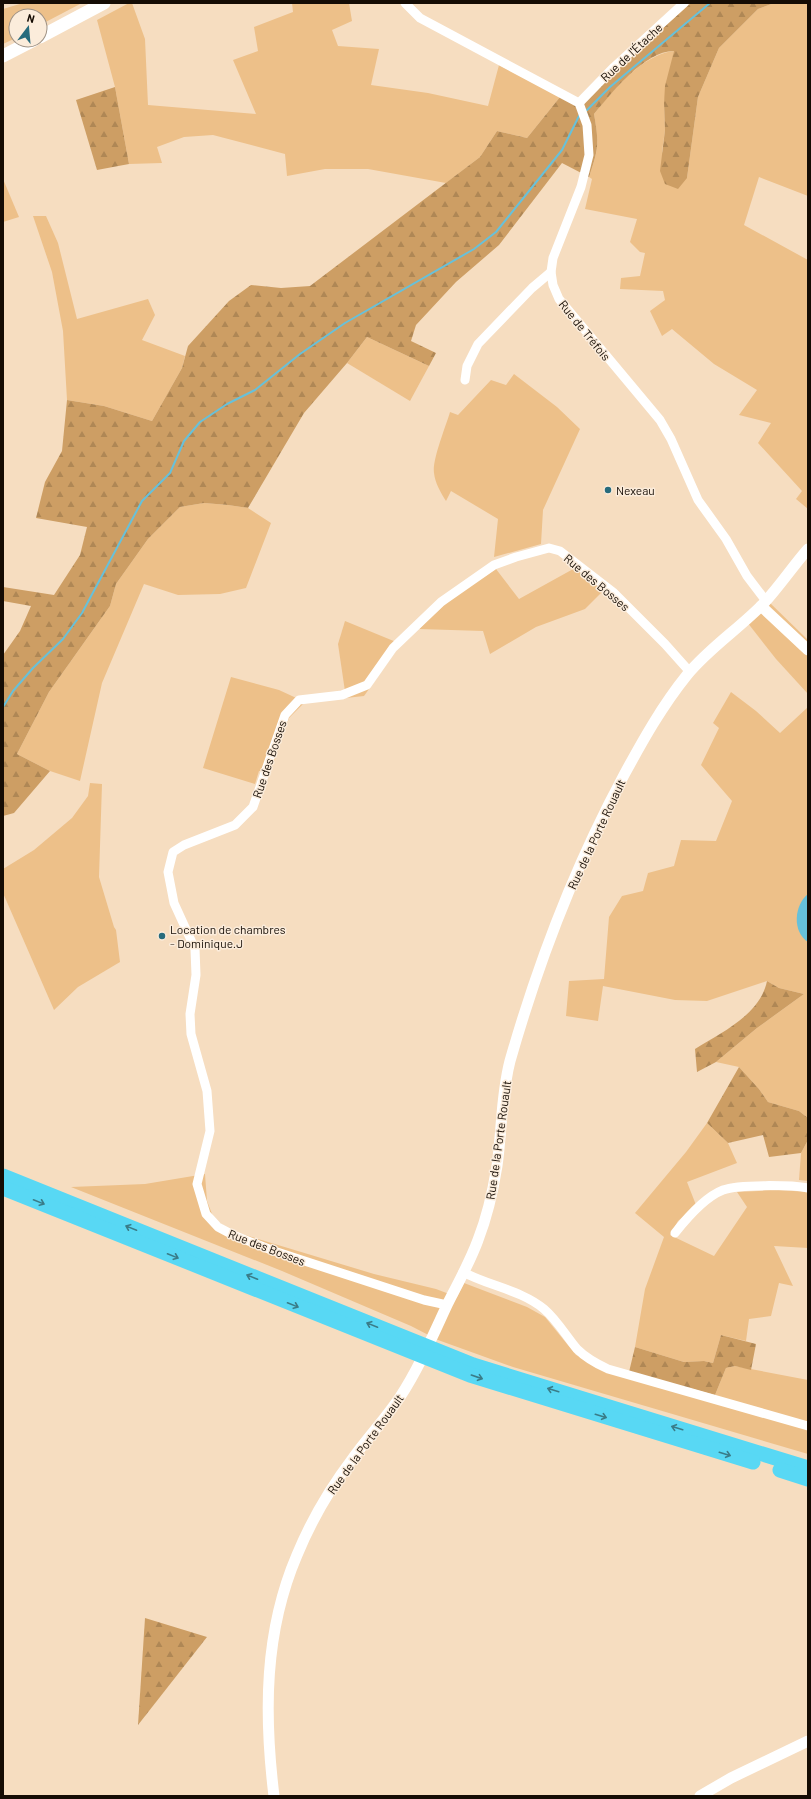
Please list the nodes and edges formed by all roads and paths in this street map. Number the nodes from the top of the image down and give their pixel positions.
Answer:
1 (104, 3) edge
2 (405, 3) edge
3 (684, 3) edge
4 (48, 33) edge
5 (18, 48) edge
6 (3, 56) edge
7 (579, 102) junction
8 (551, 272) junction
9 (465, 380) dead end
10 (808, 548) edge
11 (764, 603) junction
12 (808, 650) edge
13 (690, 672) junction
14 (3, 1176) edge
15 (3, 1188) edge
16 (808, 1188) edge
17 (675, 1233) dead end
18 (463, 1272) junction
19 (447, 1305) junction
20 (406, 1344) junction
21 (442, 1359) junction
22 (808, 1426) edge
23 (808, 1468) edge
24 (808, 1479) edge
25 (808, 1741) edge
26 (274, 1796) edge
27 (700, 1796) edge

1 - 4 main road
2 - 7 street
3 - 7 street, Rue de l'Étache
5 - 6 main road
7 - 8 street, Rue de Tréfois
8 - 9 street
8 - 11 street, Rue de Tréfois
10 - 11 street, Rue de la Porte Rouault
11 - 12 street
11 - 13 street, Rue de la Porte Rouault
13 - 18 street, Rue de la Porte Rouault
13 - 19 street, Rue des Bosses
20 -> 14 highway
15 -> 20 highway
16 - 17 street
18 - 19 street, Rue de la Porte Rouault
18 - 22 street
19 - 26 street, Rue de la Porte Rouault
20 - 21 highway
23 -> 21 highway
21 -> 24 highway
25 - 27 street

